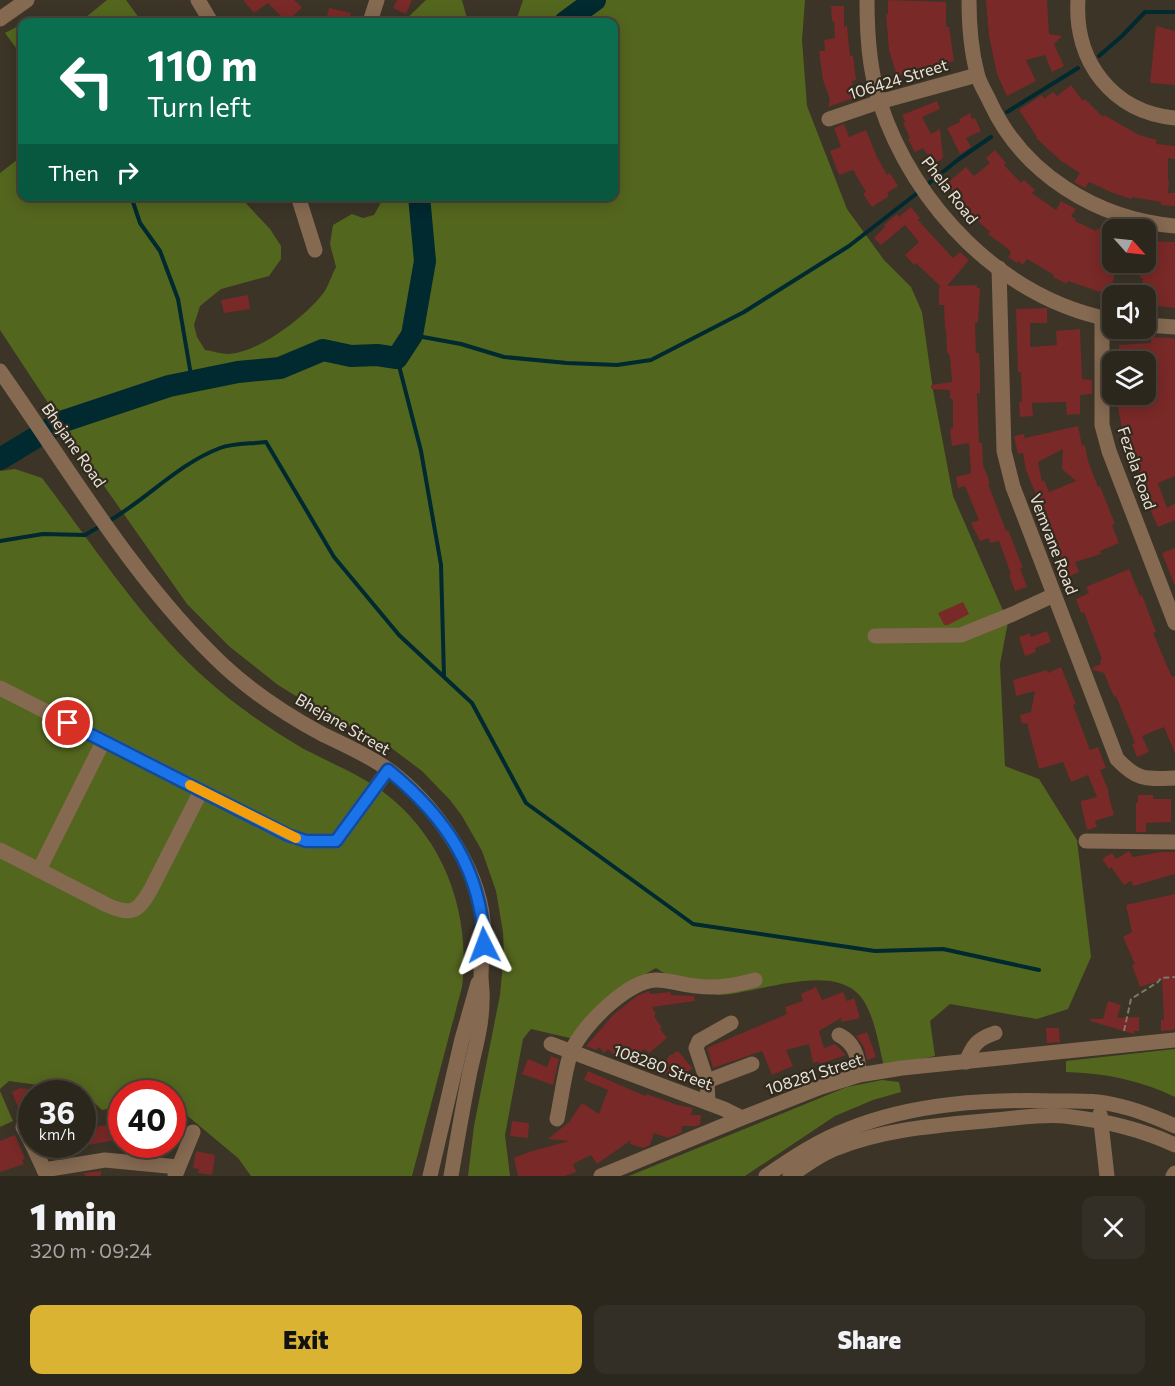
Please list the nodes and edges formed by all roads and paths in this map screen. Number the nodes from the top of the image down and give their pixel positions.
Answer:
1 (27, 0) edge
2 (198, 0) edge
3 (377, 0) edge
4 (867, 0) edge
5 (969, 0) edge
6 (1078, 0) edge
7 (209, 18) edge
8 (371, 18) edge
9 (0, 19) edge
10 (977, 75) junction
11 (879, 102) junction
12 (829, 118) dead end
13 (1175, 118) edge
14 (300, 201) edge
15 (1175, 226) edge
16 (315, 250) dead end
17 (999, 268) junction
18 (1102, 317) edge
19 (1156, 326) edge
20 (1175, 327) edge
21 (1107, 339) edge
22 (0, 372) edge
23 (117, 540) joint
24 (1054, 595) junction
25 (1175, 623) edge
26 (875, 636) dead end
27 (0, 688) edge
28 (103, 741) junction
29 (388, 770) junction
30 (1175, 778) edge
31 (201, 791) junction
32 (1086, 841) dead end
33 (1175, 842) edge
34 (0, 850) edge
35 (39, 870) junction
36 (481, 975) junction
37 (1175, 977) edge
38 (755, 980) dead end
39 (732, 1023) dead end
40 (995, 1033) dead end
41 (838, 1035) dead end
42 (1175, 1041) edge
43 (551, 1044) dead end
44 (1121, 1046) junction
45 (571, 1053) junction
46 (966, 1062) junction
47 (752, 1064) dead end
48 (859, 1075) junction
49 (708, 1081) junction
50 (1101, 1102) junction
51 (708, 1103) junction
52 (742, 1118) junction
53 (557, 1119) dead end
54 (1100, 1122) junction
55 (1175, 1126) edge
56 (193, 1132) dead end
57 (1175, 1144) edge
58 (39, 1158) edge
59 (177, 1171) edge
60 (46, 1173) edge
61 (430, 1176) edge
62 (451, 1176) edge
63 (601, 1176) edge
64 (766, 1176) edge
65 (790, 1176) edge
66 (1107, 1176) edge

1 - 9 street
2 - 7 street
3 - 8 street
4 - 11 street, Phela Road
5 - 10 street
6 - 13 street
10 - 11 street, 106424 Street
10 - 15 street
11 - 12 street, 106424 Street
11 - 17 street, Phela Road
14 - 16 street
17 - 18 street, Phela Road
17 - 24 street, Vemvane Road
19 - 20 street
21 - 25 street, Fezela Road
22 - 23 street, Bhejane Road
23 - 29 street, Bhejane Street
24 - 26 street
24 - 30 street, Vemvane Road
27 - 28 street
28 - 31 street
28 - 35 street
29 - 31 street
29 - 36 street, Bhejane Street
31 - 35 street
32 - 33 street
34 - 35 street
36 - 61 street, Bhejane Street
36 - 62 street, Bhejane Street
37 - 44 path
38 - 45 street
39 - 49 street
40 - 46 street
41 - 48 street
42 - 44 street, 108281 Street
43 - 45 street, 108280 Street
44 - 46 street, 108281 Street
45 - 51 street, 108280 Street
45 - 53 street
46 - 48 street, 108281 Street
47 - 49 street
48 - 52 street, 108281 Street
49 - 51 street
50 - 54 street
50 - 55 street
50 - 64 street
51 - 52 street, 108280 Street
52 - 63 street, 108281 Street
54 - 57 street
54 - 65 street
54 - 66 street
56 - 59 street
58 - 60 street
59 - 60 street

